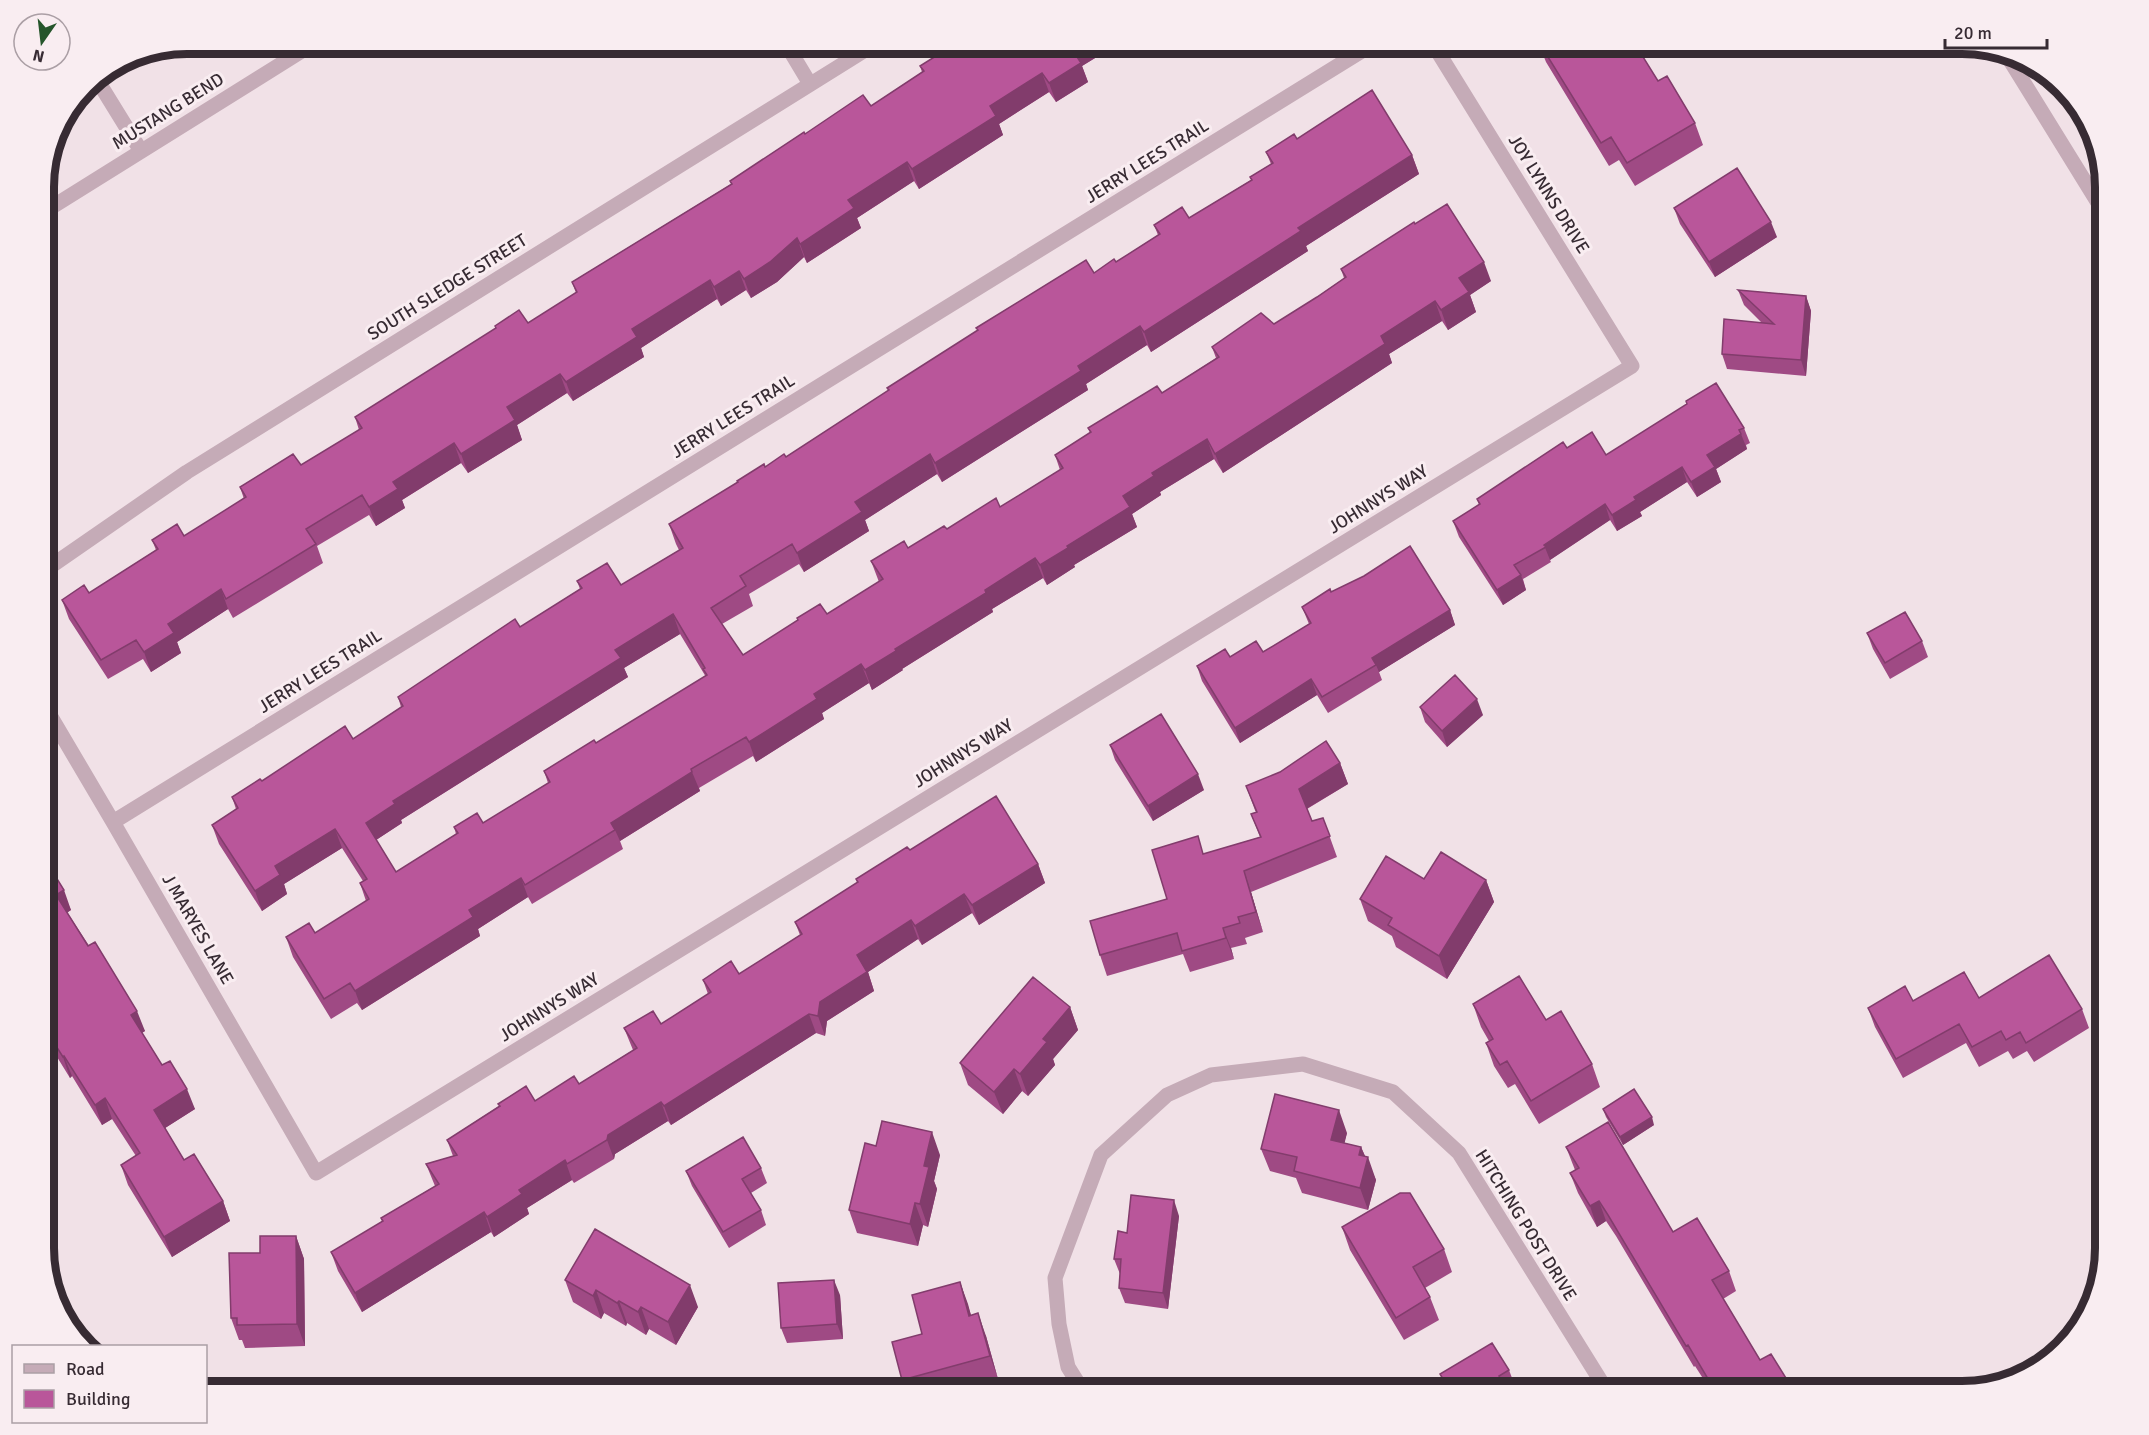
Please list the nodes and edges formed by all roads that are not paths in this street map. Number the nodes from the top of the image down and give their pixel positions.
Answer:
1 (297, 54) edge
2 (792, 54) edge
3 (859, 54) edge
4 (1357, 54) edge
5 (1439, 54) edge
6 (2012, 64) edge
7 (810, 84) junction
8 (101, 86) edge
9 (141, 151) junction
10 (2095, 196) edge
11 (54, 206) edge
12 (1632, 366) joint
13 (54, 564) edge
14 (54, 722) edge
15 (113, 822) junction
16 (315, 1173) joint
17 (1076, 1381) edge
18 (1600, 1381) edge

1 - 9 street, MUSTANG BEND
2 - 7 street
3 - 7 street, SOUTH SLEDGE STREET
4 - 15 street, JERRY LEES TRAIL
5 - 12 street, JOY LYNNS DRIVE
6 - 10 street
7 - 13 street, SOUTH SLEDGE STREET
8 - 9 street
9 - 11 street, MUSTANG BEND
12 - 16 street, JOHNNYS WAY
14 - 15 street, J MARYES LANE
15 - 16 street, J MARYES LANE
17 - 18 street, HITCHING POST DRIVE

